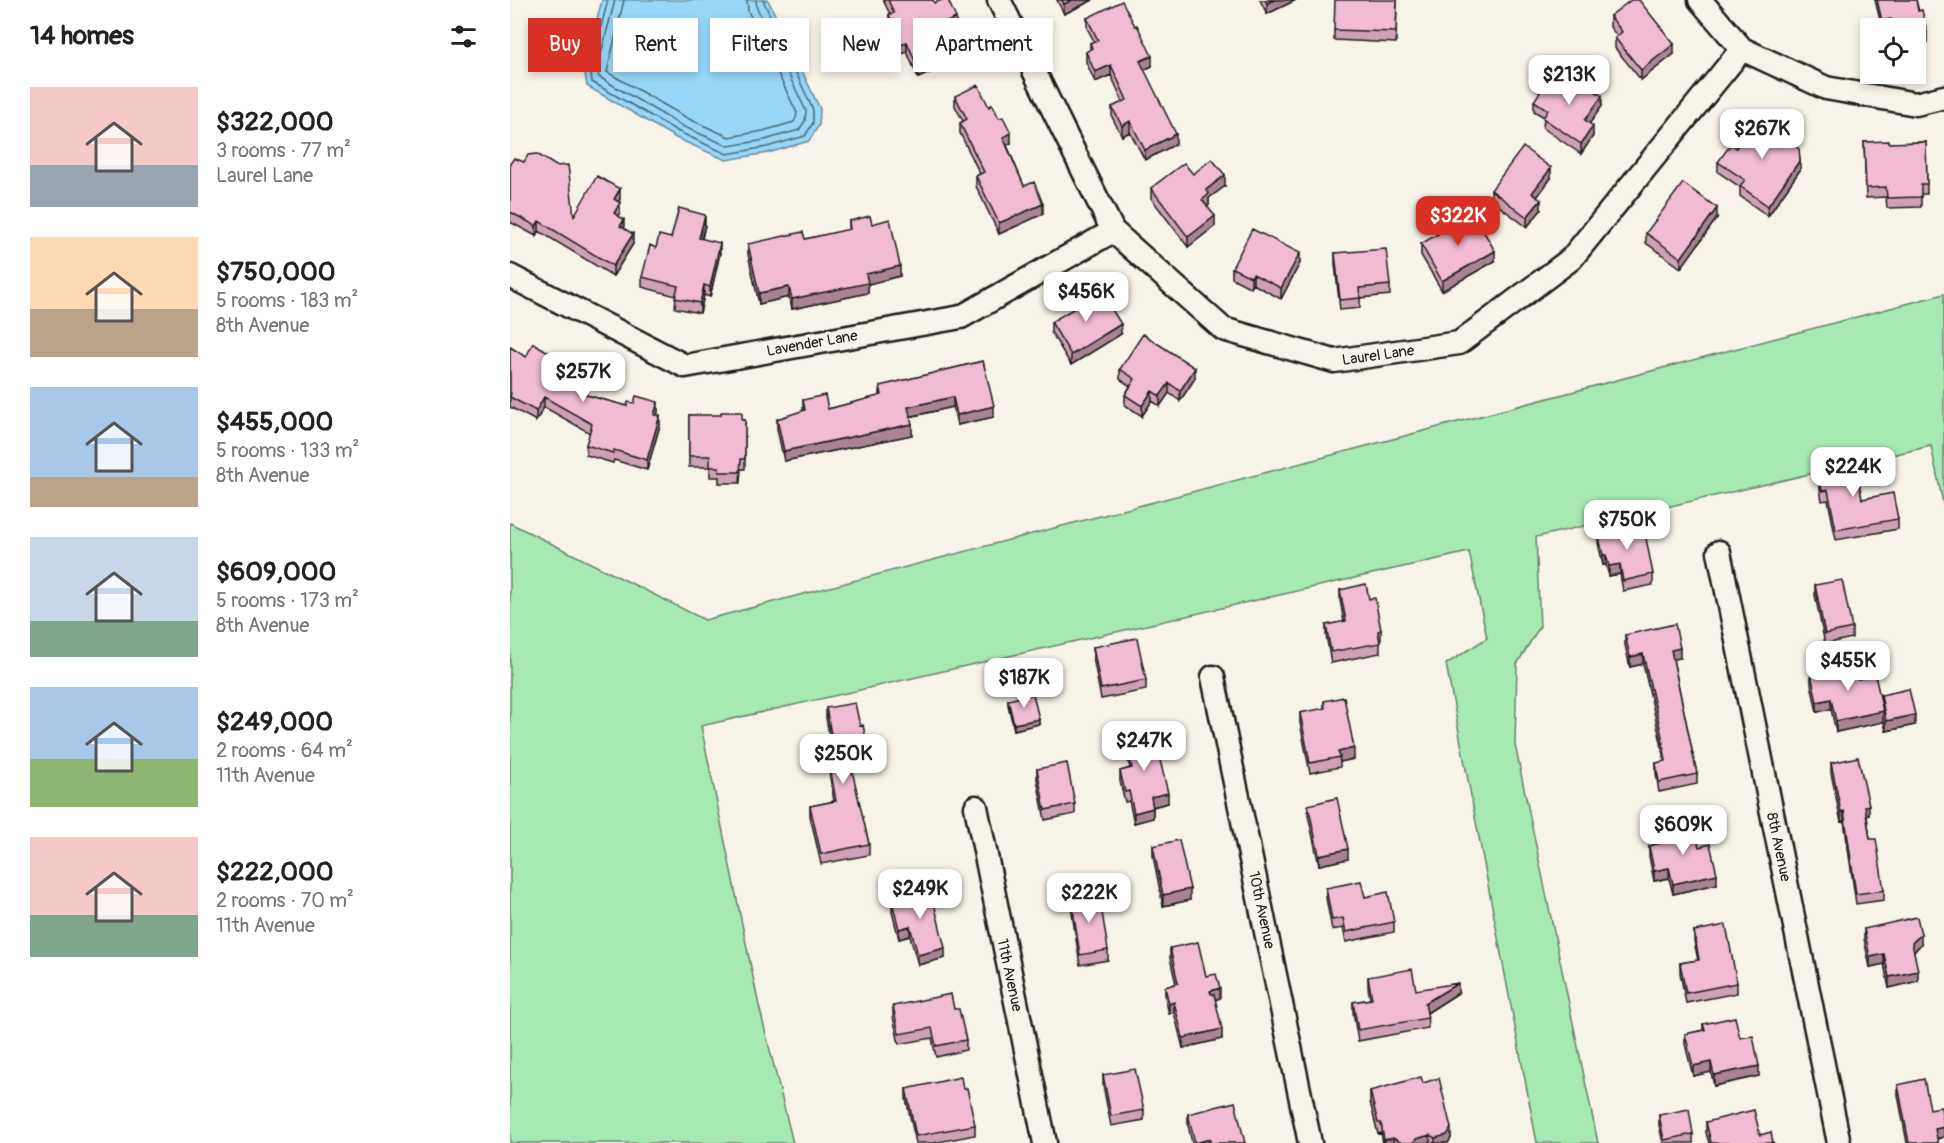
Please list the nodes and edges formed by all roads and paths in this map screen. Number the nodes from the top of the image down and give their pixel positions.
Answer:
1 (999, 0) edge
2 (1700, 0) edge
3 (1742, 49) junction
4 (1944, 97) edge
5 (1113, 231) junction
6 (510, 276) edge
7 (1719, 552) dead end
8 (1213, 676) dead end
9 (976, 807) dead end
10 (1045, 1143) edge
11 (1311, 1143) edge
12 (1839, 1143) edge

1 - 5 street, Laurel Lane
2 - 3 street
3 - 4 street
3 - 5 street, Laurel Lane
5 - 6 street, Lavender Lane
7 - 12 street, 8th Avenue
8 - 11 street, 10th Avenue
9 - 10 street, 11th Avenue

